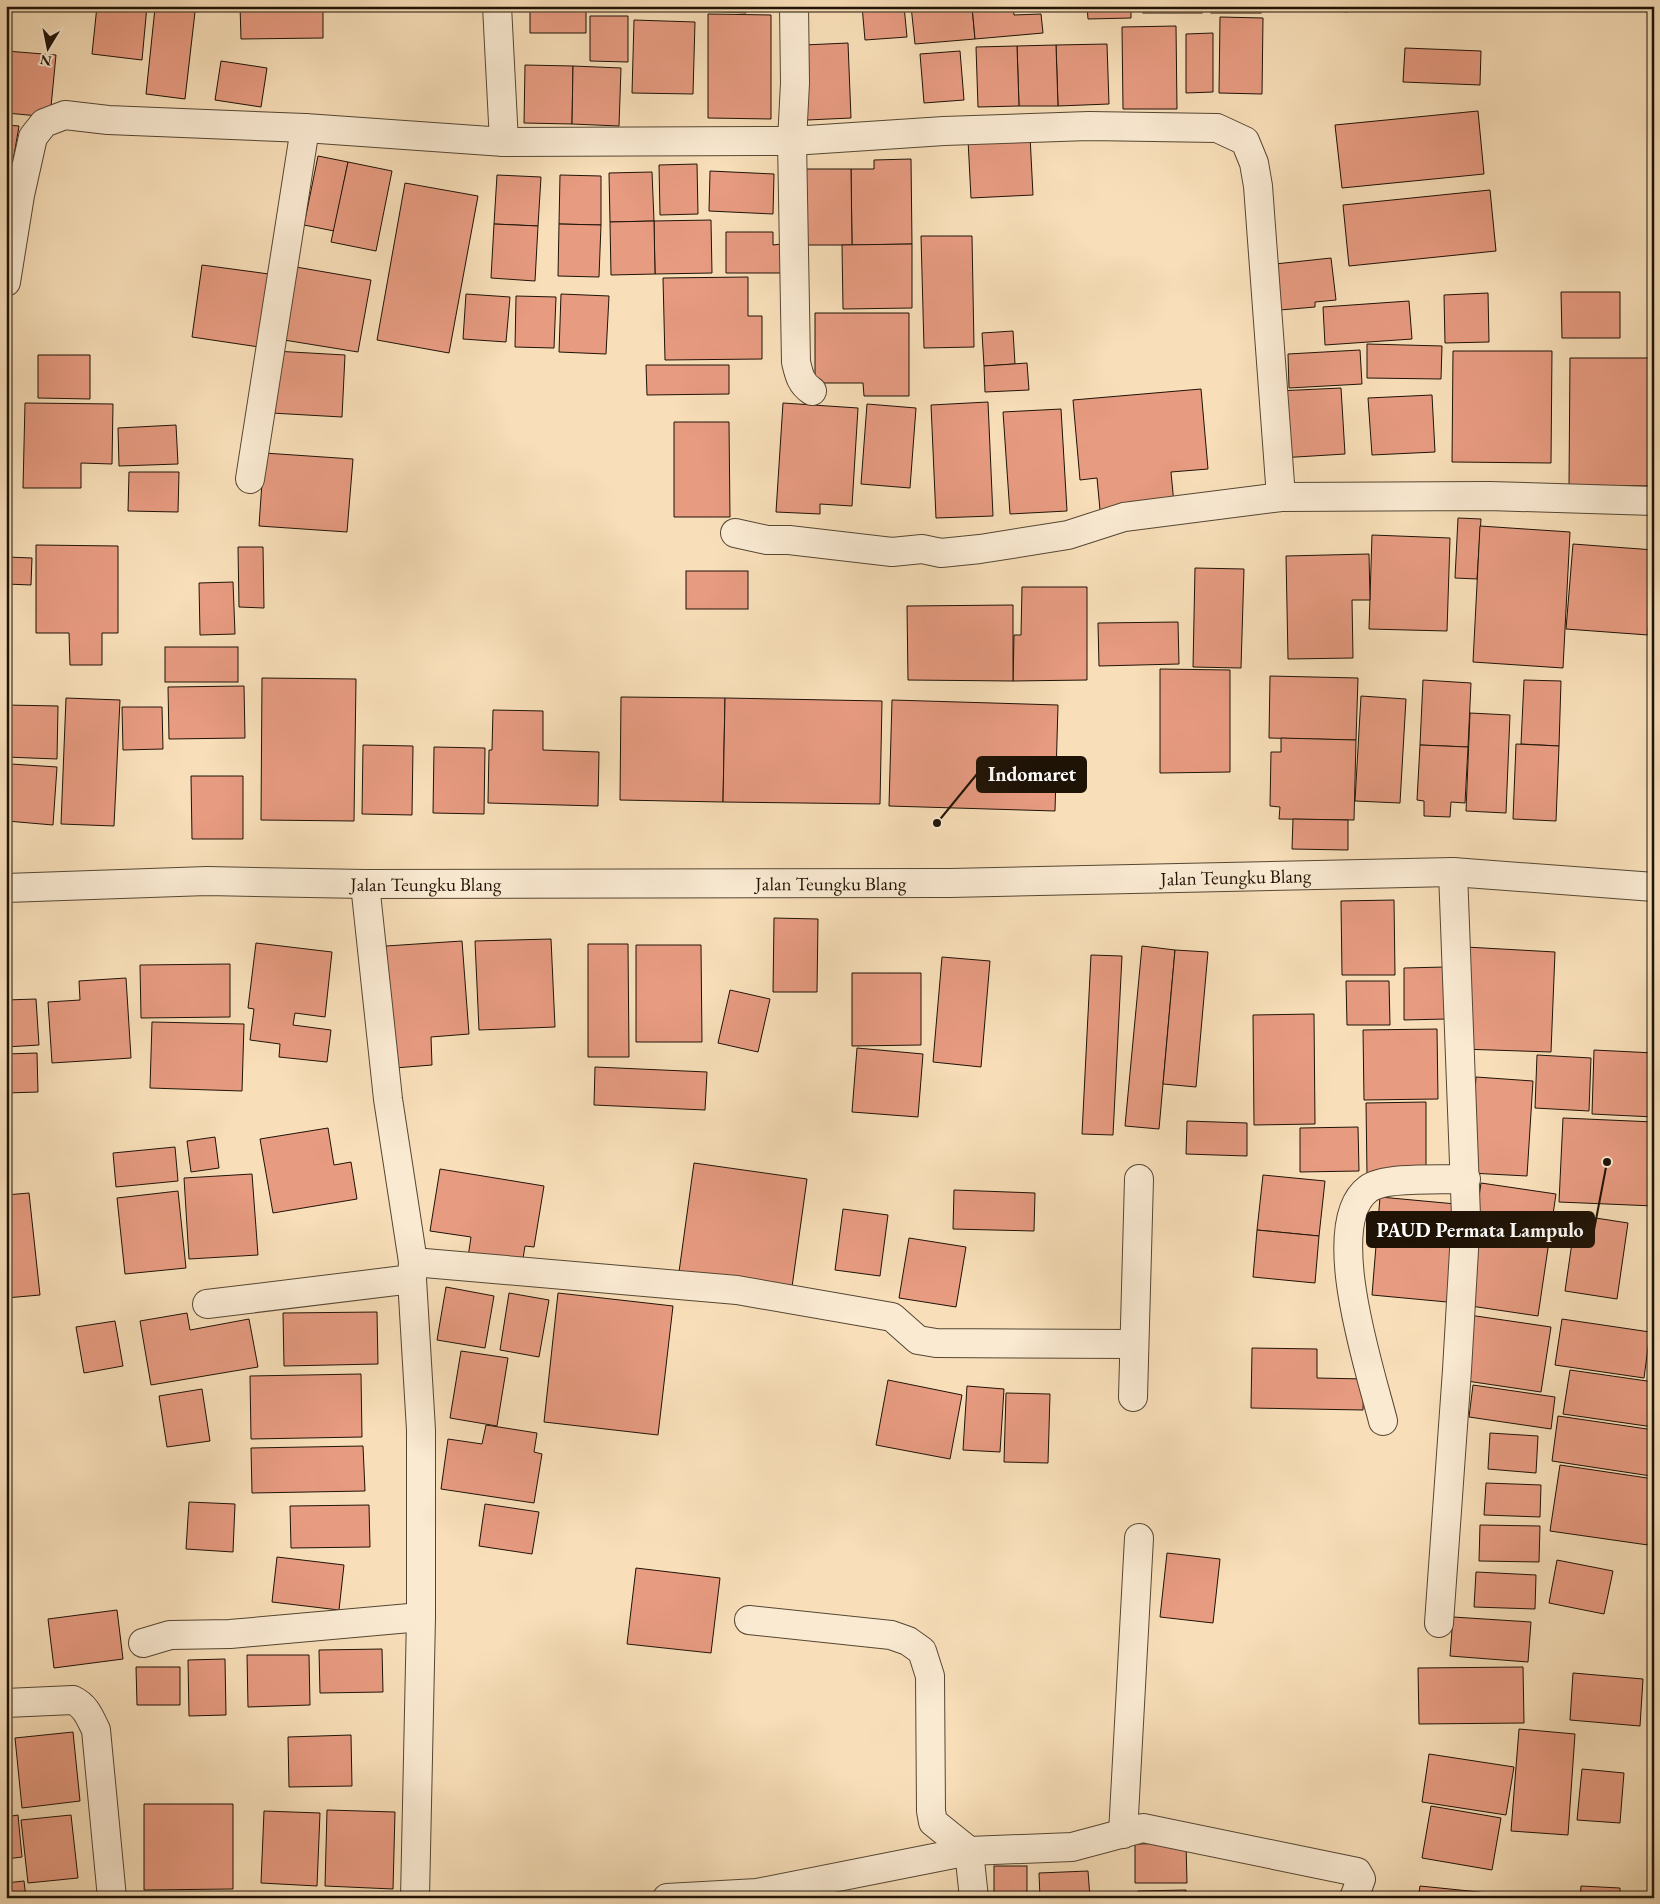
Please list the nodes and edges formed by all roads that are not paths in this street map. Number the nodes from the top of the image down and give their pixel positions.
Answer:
1 (497, 6) edge
2 (794, 6) edge
3 (306, 128) junction
4 (792, 141) junction
5 (504, 142) junction
6 (6, 282) edge
7 (812, 391) dead end
8 (250, 479) dead end
9 (1281, 497) junction
10 (1654, 501) edge
11 (735, 533) dead end
12 (1453, 872) junction
13 (365, 884) junction
14 (1654, 887) edge
15 (6, 888) edge
16 (1139, 1179) dead end
17 (1466, 1179) junction
18 (413, 1270) junction
19 (207, 1304) dead end
20 (1134, 1344) junction
21 (1133, 1397) dead end
22 (1383, 1421) dead end
23 (1139, 1538) dead end
24 (421, 1617) junction
25 (749, 1620) dead end
26 (1439, 1623) dead end
27 (143, 1643) dead end
28 (6, 1703) edge
29 (1124, 1834) junction
30 (969, 1851) junction
31 (112, 1898) edge
32 (415, 1898) edge
33 (667, 1898) edge
34 (974, 1898) edge
35 (1354, 1898) edge

1 - 5 street
2 - 4 street
3 - 5 street
3 - 6 street
3 - 8 street
4 - 5 street
4 - 7 street
4 - 9 street
9 - 10 street
9 - 11 street
12 - 13 street, Jalan Teungku Blang
12 - 14 street, Jalan Teungku Blang
12 - 17 street
13 - 15 street, Jalan Teungku Blang
13 - 18 street
16 - 20 street
17 - 22 street
17 - 26 street
18 - 19 street
18 - 20 street
18 - 24 street
20 - 21 street
23 - 29 street
24 - 27 street
24 - 32 street
25 - 30 street
28 - 31 street
29 - 30 street
29 - 35 street
30 - 33 street
30 - 34 street

